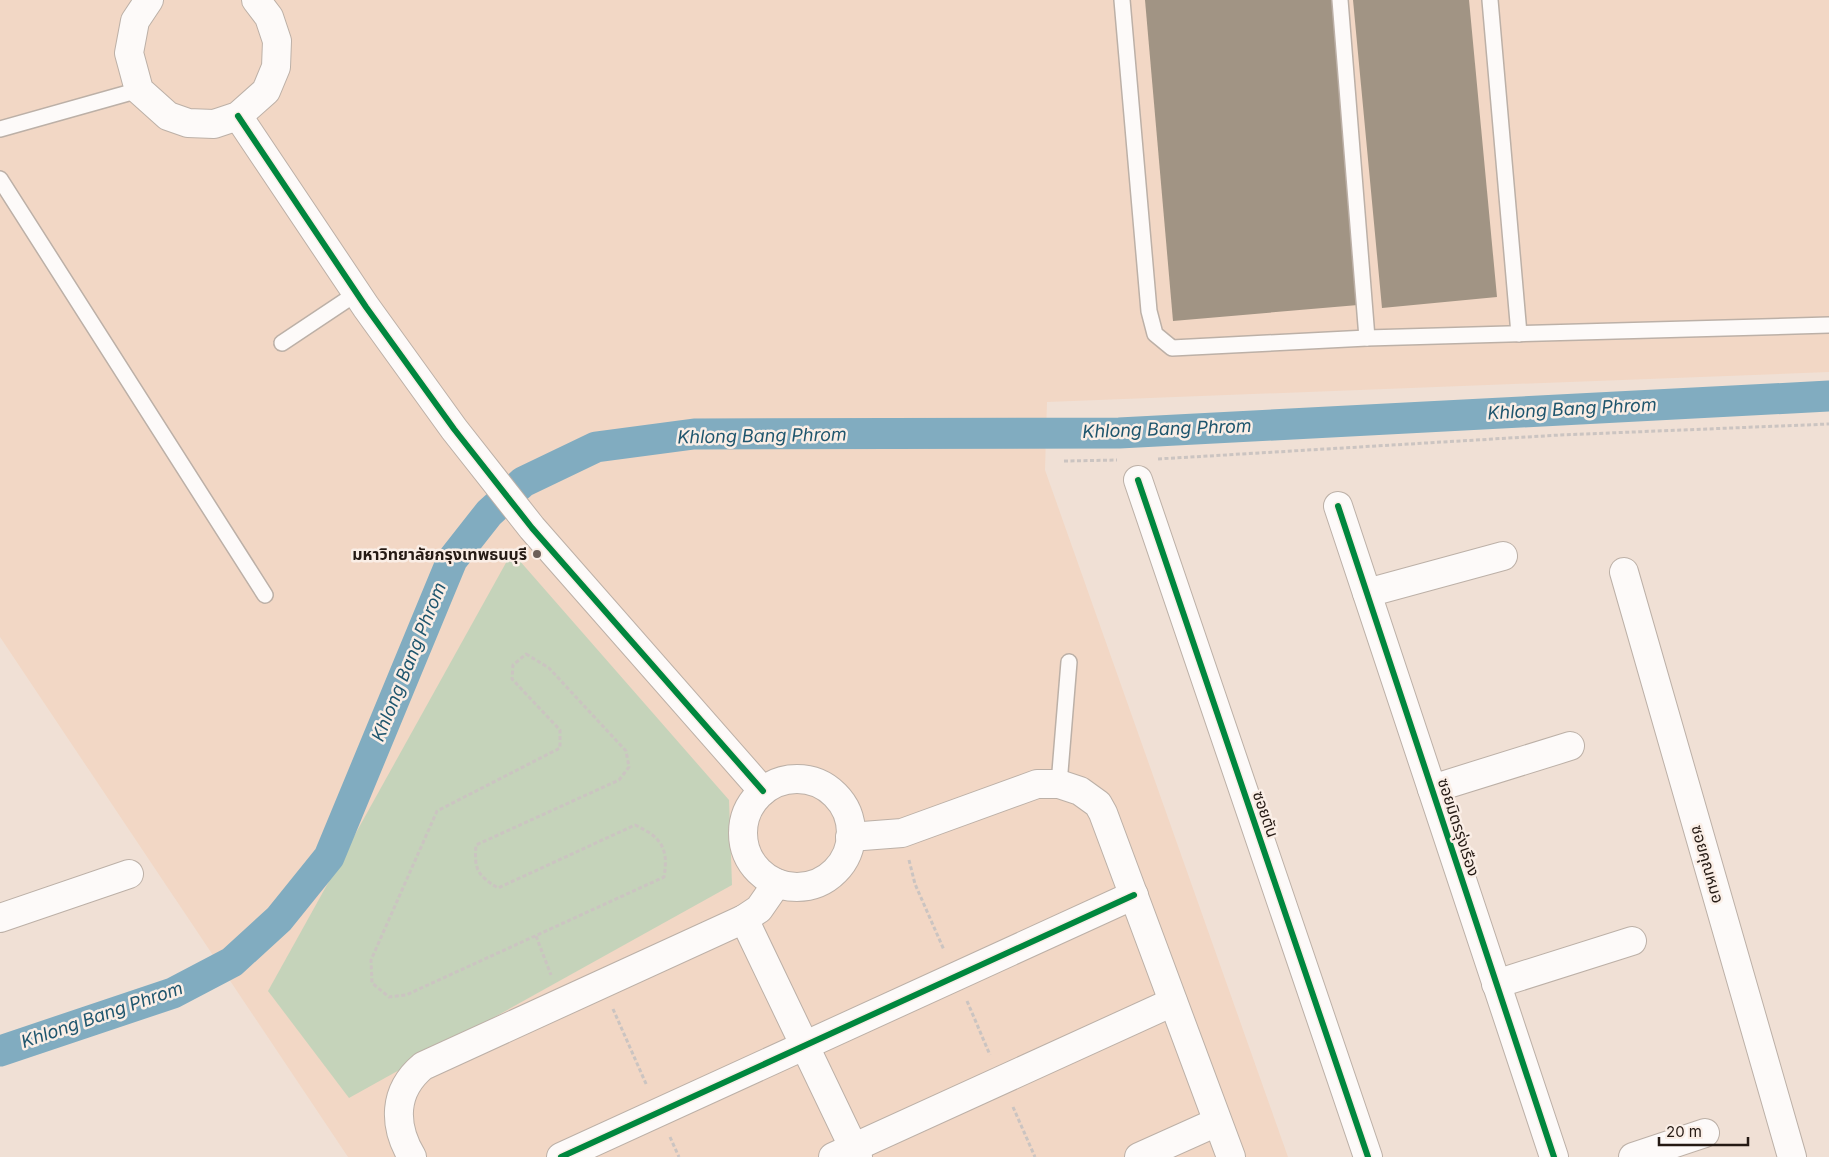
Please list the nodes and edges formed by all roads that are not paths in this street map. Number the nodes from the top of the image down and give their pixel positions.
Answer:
1 (149, 0) edge
2 (256, 0) edge
3 (1122, 0) edge
4 (1340, 0) edge
5 (1490, 0) edge
6 (139, 90) junction
7 (238, 116) junction
8 (0, 129) edge
9 (0, 179) edge
10 (357, 294) junction
11 (1829, 325) edge
12 (1519, 334) junction
13 (1367, 338) junction
14 (282, 343) dead end
15 (1138, 466) road end
16 (1338, 506) dead end
17 (1503, 556) dead end
18 (1624, 572) dead end
19 (1368, 593) junction
20 (265, 595) dead end
21 (1069, 662) dead end
22 (1570, 746) dead end
23 (1059, 784) junction
24 (1432, 789) junction
25 (763, 791) junction
26 (850, 837) junction
27 (129, 874) dead end
28 (778, 883) junction
29 (1134, 895) junction
30 (0, 918) edge
31 (744, 918) junction
32 (1632, 941) dead end
33 (1496, 984) junction
34 (1173, 1002) junction
35 (805, 1046) junction
36 (1218, 1122) junction
37 (1705, 1133) dead end
38 (848, 1154) edge
39 (412, 1157) edge
40 (561, 1157) edge
41 (1139, 1157) edge
42 (1231, 1157) edge
43 (1368, 1157) edge
44 (1554, 1157) edge
45 (1632, 1157) edge
46 (1792, 1157) edge

1 - 6 street
2 - 7 street
3 - 13 lane
4 - 13 lane
5 - 12 lane
6 - 7 street
6 - 8 lane
7 - 10 street
9 - 20 lane
10 - 14 lane
10 - 25 street
11 - 12 lane
12 - 13 lane
15 - 43 street, ซอยตัน
16 - 19 street, ซอยมิตรรุ่งเรือง
17 - 19 street
18 - 46 street, ซอยคุณหมอ
19 - 24 street, ซอยมิตรรุ่งเรือง
21 - 23 lane
22 - 24 street
23 - 26 street
23 - 29 street
24 - 33 street, ซอยมิตรรุ่งเรือง
25 - 26 street
25 - 28 street
26 - 28 street
27 - 30 street
28 - 31 street
29 - 34 street
29 - 35 street
31 - 35 street
31 - 39 street
32 - 33 street
33 - 44 street, ซอยมิตรรุ่งเรือง
34 - 36 street
34 - 38 street
35 - 38 street
35 - 40 street
36 - 41 street
36 - 42 street
37 - 45 street

